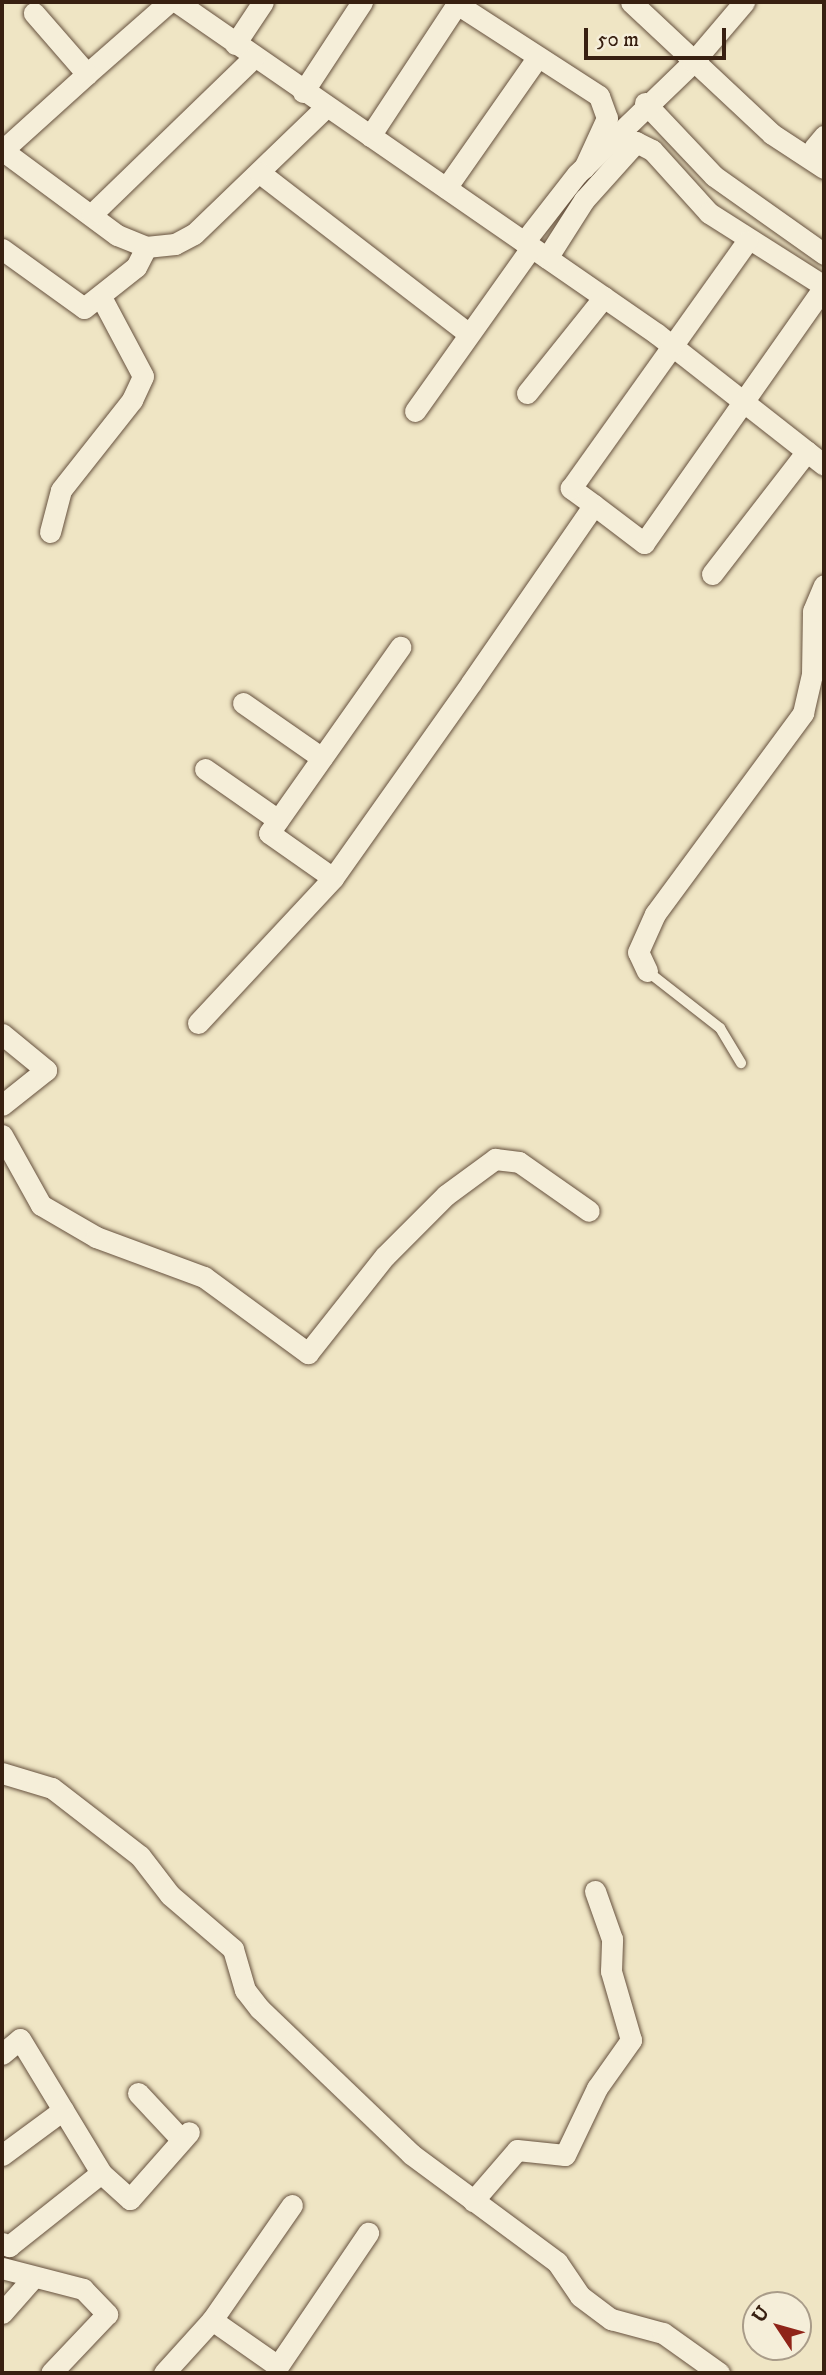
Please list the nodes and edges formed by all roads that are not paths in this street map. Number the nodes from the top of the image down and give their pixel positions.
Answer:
1 (169, 2) edge
2 (177, 2) edge
3 (263, 2) edge
4 (362, 2) edge
5 (631, 2) edge
6 (744, 2) edge
7 (455, 3) edge
8 (34, 13) dead end
9 (235, 44) junction
10 (254, 57) junction
11 (537, 58) junction
12 (693, 62) junction
13 (87, 74) junction
14 (303, 92) junction
15 (645, 103) junction
16 (324, 109) junction
17 (370, 136) junction
18 (3, 150) edge
19 (584, 168) junction
20 (824, 168) edge
21 (260, 173) junction
22 (446, 188) junction
23 (92, 214) junction
24 (747, 241) junction
25 (146, 247) junction
26 (2, 249) edge
27 (534, 249) junction
28 (824, 254) edge
29 (824, 286) edge
30 (604, 297) junction
31 (102, 299) junction
32 (468, 333) junction
33 (673, 347) junction
34 (527, 393) dead end
35 (746, 402) junction
36 (415, 411) dead end
37 (807, 451) junction
38 (824, 465) edge
39 (593, 505) junction
40 (50, 532) dead end
41 (712, 574) dead end
42 (824, 585) edge
43 (400, 647) dead end
44 (243, 703) dead end
45 (322, 758) junction
46 (205, 769) dead end
47 (278, 820) junction
48 (333, 878) junction
49 (647, 971) joint
50 (198, 1023) dead end
51 (2, 1034) edge
52 (741, 1063) dead end
53 (2, 1105) edge
54 (2, 1135) edge
55 (589, 1211) dead end
56 (2, 1773) edge
57 (595, 1891) dead end
58 (2, 2054) edge
59 (138, 2093) dead end
60 (63, 2110) junction
61 (2, 2155) edge
62 (101, 2173) junction
63 (473, 2201) junction
64 (292, 2205) dead end
65 (368, 2233) dead end
66 (2, 2243) edge
67 (2, 2268) edge
68 (32, 2279) junction
69 (2, 2312) edge
70 (212, 2320) junction
71 (51, 2373) edge
72 (164, 2373) edge
73 (719, 2373) edge

1 - 13 street
2 - 9 street
3 - 9 street
4 - 14 street
5 - 12 street
6 - 12 street
7 - 11 street
7 - 17 street
8 - 13 street
9 - 10 street
10 - 14 street
10 - 23 street
11 - 19 street
11 - 22 street
12 - 15 street
12 - 20 street
13 - 18 street
14 - 16 street
15 - 19 street
15 - 28 street
16 - 17 street
16 - 21 street
17 - 22 street
18 - 23 street
19 - 27 street
21 - 25 street
21 - 32 street
22 - 27 street
23 - 25 street
24 - 27 street
24 - 29 street
24 - 33 street
25 - 31 street
26 - 31 street
27 - 30 street
27 - 32 street
29 - 35 street
30 - 33 street
30 - 34 street
31 - 40 street
32 - 36 street
33 - 35 street
33 - 39 street
35 - 37 street
35 - 39 street
37 - 38 street
37 - 41 street
39 - 48 street
42 - 49 street
43 - 45 street
44 - 45 street
45 - 47 street
46 - 47 street
47 - 48 street
48 - 50 street
49 - 52 lane
51 - 53 street
54 - 55 street
56 - 63 street
57 - 63 street
58 - 60 street
59 - 62 street
60 - 61 street
60 - 62 street
62 - 66 street
63 - 73 street
64 - 70 street
65 - 70 street
67 - 68 street
68 - 69 street
68 - 71 street
70 - 72 street

